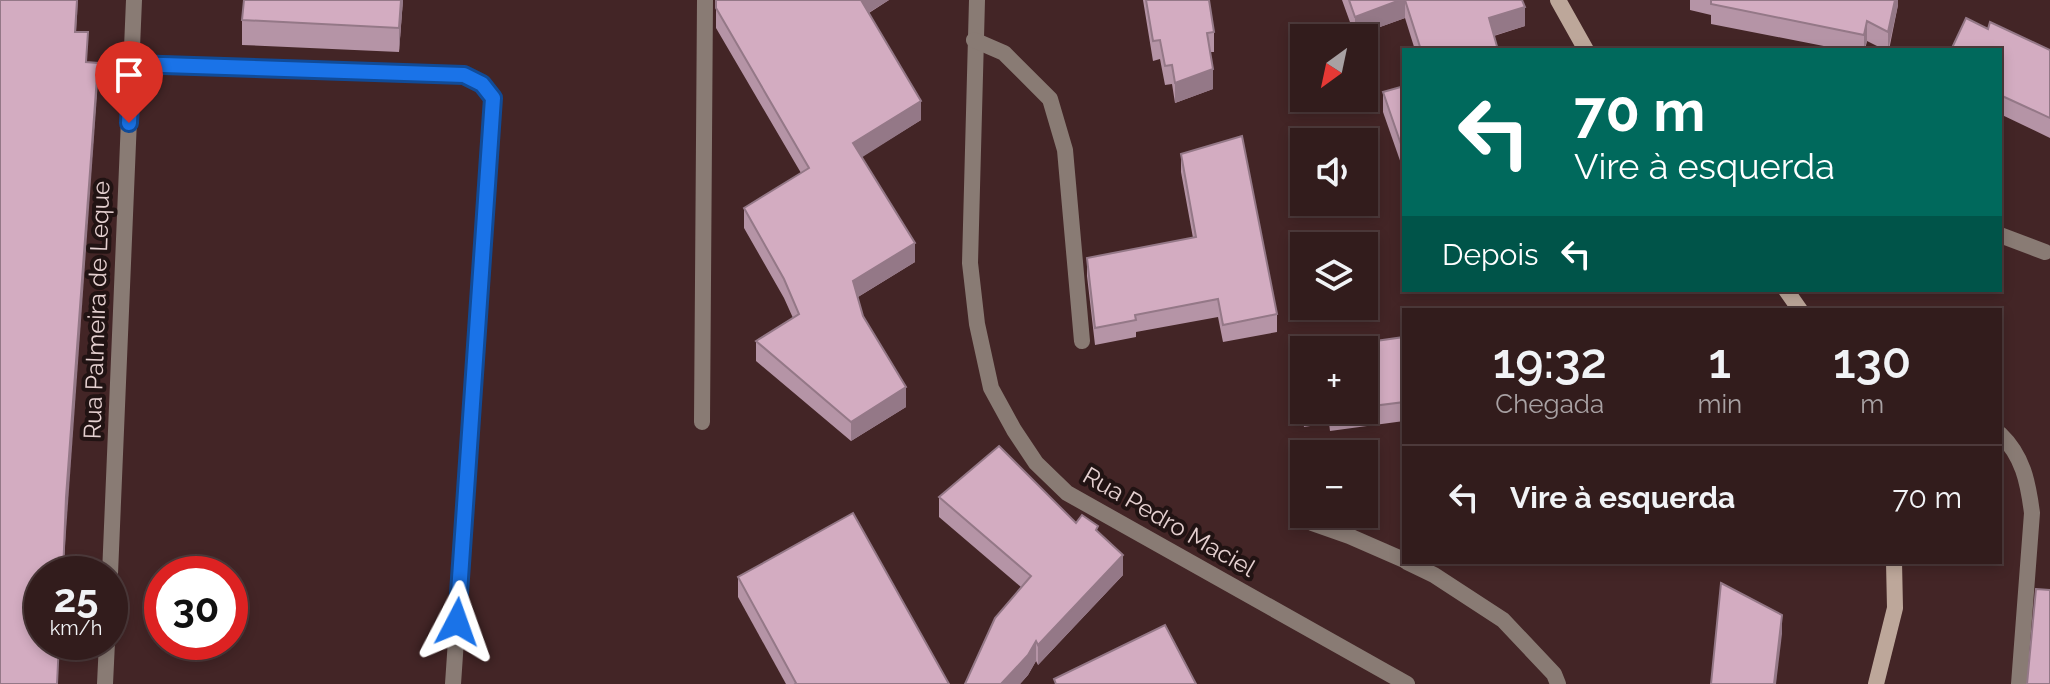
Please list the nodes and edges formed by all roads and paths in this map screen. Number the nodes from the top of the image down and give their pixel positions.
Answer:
1 (134, 0) edge
2 (705, 0) edge
3 (977, 0) edge
4 (1558, 0) edge
5 (974, 40) junction
6 (1585, 48) edge
7 (132, 64) junction
8 (2002, 236) edge
9 (2045, 252) dead end
10 (1082, 341) dead end
11 (702, 422) dead end
12 (2002, 437) edge
13 (1326, 528) edge
14 (111, 556) edge
15 (1402, 559) edge
16 (1412, 564) edge
17 (1894, 564) edge
18 (106, 660) edge
19 (105, 684) edge
20 (453, 684) edge
21 (1407, 684) edge
22 (1558, 684) edge
23 (1876, 684) edge
24 (2019, 684) edge

1 - 7 street, Rua Palmeira de Leque
2 - 11 street
3 - 5 street, Rua Pedro Maciel
4 - 6 street
5 - 10 street
5 - 21 street, Rua Pedro Maciel
7 - 14 street, Rua Palmeira de Leque
7 - 20 street
8 - 9 street
12 - 24 street
13 - 15 street
16 - 22 street
17 - 23 street
18 - 19 street

